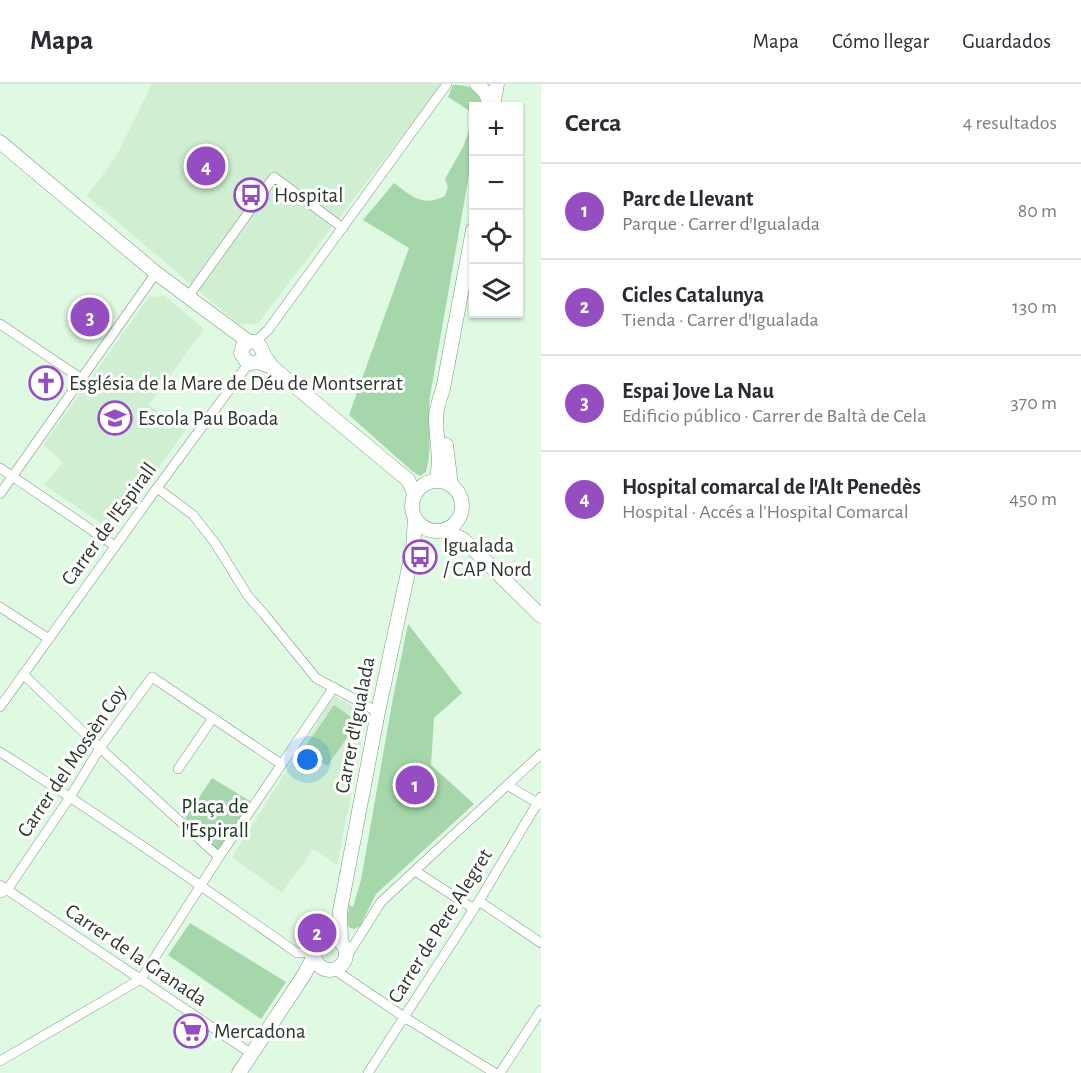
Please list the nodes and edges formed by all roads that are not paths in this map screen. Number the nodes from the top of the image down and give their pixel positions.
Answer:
1 (447, 84) edge
2 (477, 84) edge
3 (499, 84) edge
4 (506, 84) edge
5 (494, 102) edge
6 (498, 102) edge
7 (499, 102) edge
8 (0, 142) edge
9 (343, 228) junction
10 (469, 256) edge
11 (156, 273) junction
12 (188, 297) junction
13 (0, 324) edge
14 (254, 351) junction
15 (82, 379) junction
16 (443, 389) junction
17 (0, 468) edge
18 (12, 477) junction
19 (408, 480) junction
20 (430, 482) junction
21 (451, 485) junction
22 (157, 488) junction
23 (0, 494) edge
24 (415, 495) junction
25 (415, 518) junction
26 (458, 521) junction
27 (426, 528) junction
28 (446, 530) junction
29 (464, 540) junction
30 (115, 546) junction
31 (413, 549) junction
32 (0, 608) edge
33 (541, 616) edge
34 (49, 639) junction
35 (23, 674) junction
36 (334, 687) junction
37 (0, 707) edge
38 (378, 712) junction
39 (213, 718) junction
40 (100, 748) junction
41 (0, 752) edge
42 (541, 754) edge
43 (281, 764) junction
44 (178, 769) dead end
45 (507, 785) junction
46 (70, 796) junction
47 (540, 802) edge
48 (219, 857) junction
49 (415, 871) junction
50 (201, 885) junction
51 (2, 890) edge
52 (476, 905) junction
53 (541, 943) edge
54 (340, 944) junction
55 (316, 958) junction
56 (335, 970) junction
57 (141, 979) junction
58 (541, 1010) edge
59 (404, 1017) junction
60 (252, 1054) junction
61 (0, 1061) edge
62 (239, 1073) edge
63 (368, 1073) edge
64 (495, 1073) edge
65 (500, 1073) edge

1 - 9 street, Carrer de l'Espirall
2 - 5 street
3 - 6 street
4 - 7 street
8 - 11 street
9 - 12 street
9 - 14 street, Carrer de l'Espirall
10 - 16 street
11 - 12 street
11 - 15 street
12 - 14 street
13 - 15 street
14 - 19 street
14 - 22 street, Carrer de l'Espirall
15 - 18 street
16 - 20 street
16 - 21 street
17 - 18 street
18 - 23 street
18 - 30 street
19 - 20 street
19 - 24 street
20 - 21 street
20 - 24 street
21 - 26 street
22 - 30 street, Carrer de l'Espirall
22 - 36 street
24 - 25 street
25 - 27 street
25 - 31 street, Carrer d'Igualada
26 - 28 street
26 - 29 street
27 - 28 street
27 - 31 street, Carrer d'Igualada
28 - 29 street
29 - 33 street
30 - 34 street, Carrer de l'Espirall
31 - 38 street, Carrer d'Igualada
32 - 34 street
34 - 35 street, Carrer de l'Espirall
35 - 37 street, Carrer de l'Espirall
35 - 40 street
36 - 38 street
36 - 43 street
38 - 54 street, Carrer d'Igualada
39 - 40 street, Carrer del Mossèn Coy
39 - 43 street
39 - 44 street
40 - 46 street, Carrer del Mossèn Coy
40 - 48 street
41 - 46 street
42 - 45 street
43 - 48 street
45 - 47 street
45 - 49 street
46 - 50 street
46 - 51 street, Carrer del Mossèn Coy
47 - 52 street, Carrer de Pere Alegret
48 - 50 street
49 - 52 street
49 - 54 street
50 - 55 street
50 - 57 street
51 - 57 street, Carrer de la Granada
52 - 53 street
52 - 59 street, Carrer de Pere Alegret
54 - 55 street
54 - 56 street
55 - 56 street
55 - 60 street
56 - 59 street
57 - 60 street, Carrer de la Granada
57 - 61 street
58 - 65 street
59 - 63 street, Carrer de Pere Alegret
59 - 64 street
60 - 62 street

